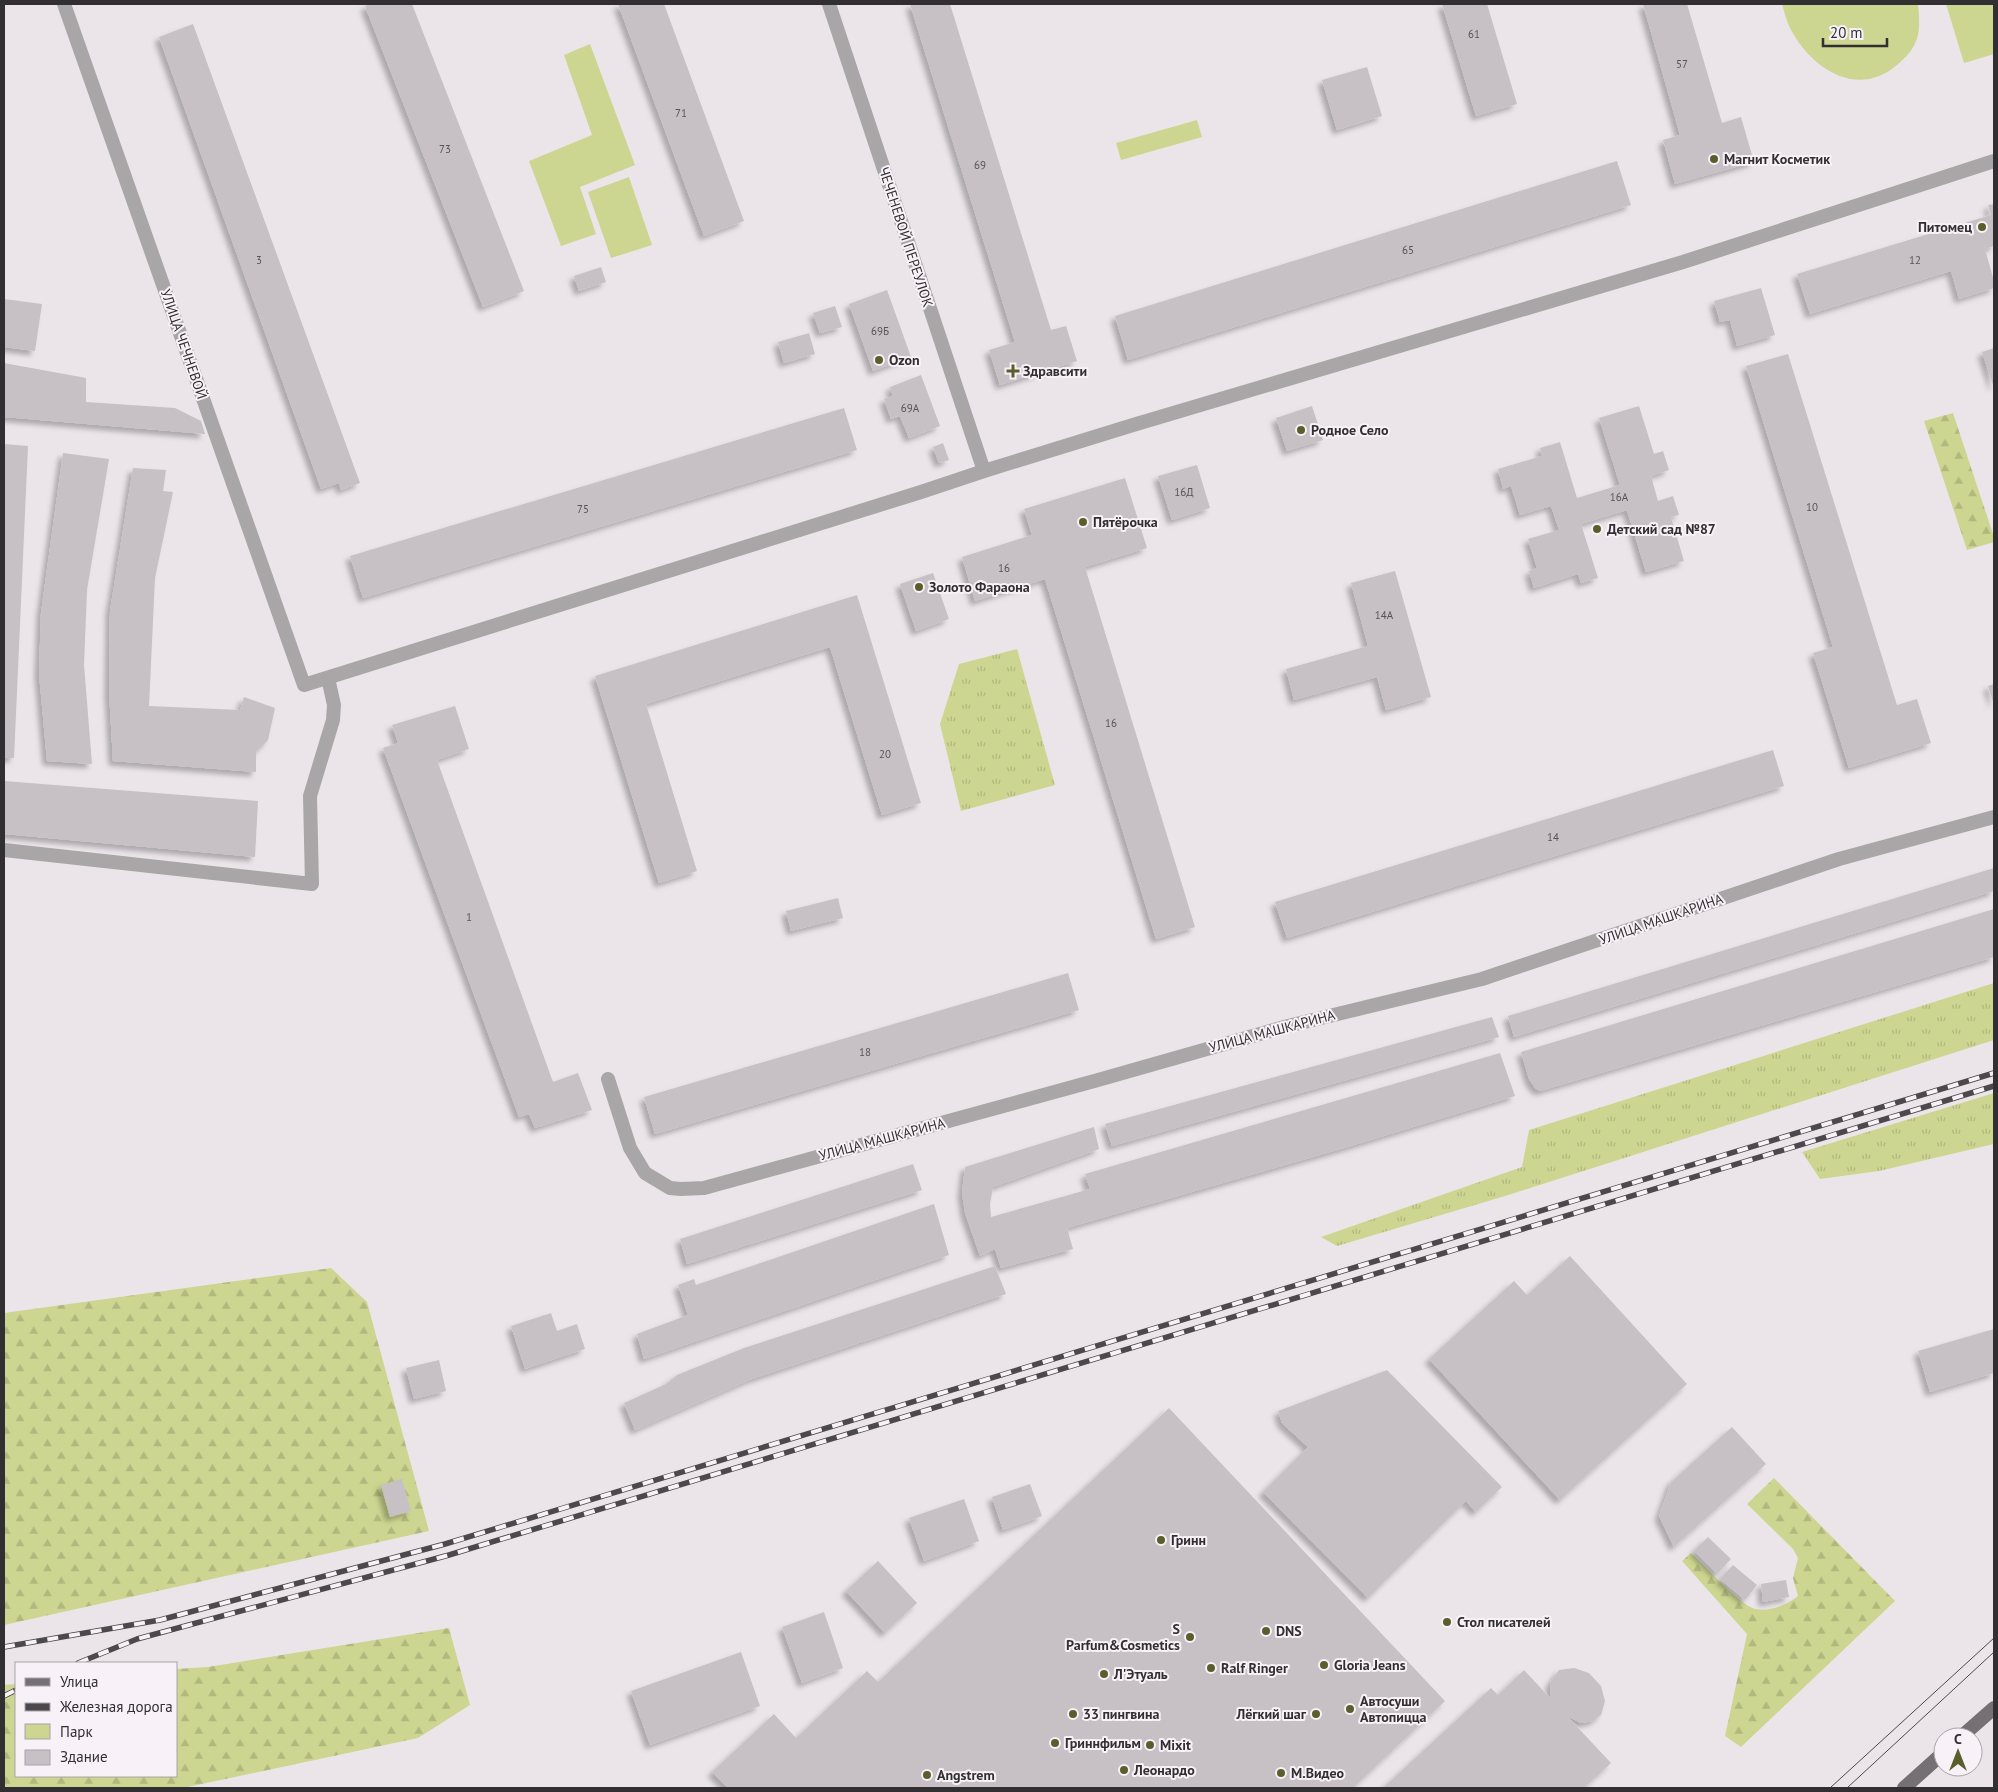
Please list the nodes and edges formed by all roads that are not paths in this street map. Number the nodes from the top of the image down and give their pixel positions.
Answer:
1 (64, 4) edge
2 (829, 4) edge
3 (1994, 161) edge
4 (984, 471) junction
5 (328, 678) junction
6 (1994, 817) edge
7 (4, 850) edge
8 (608, 1079) dead end
9 (1994, 1708) edge
10 (1973, 1727) edge
11 (1933, 1762) edge
12 (1904, 1788) edge

1 - 5 street, УЛИЦА ЧЕЧНЕВОЙ
2 - 4 street, ЧЕЧЕНЕВОЙ ПЕРЕУЛОК
3 - 4 street
4 - 5 street
5 - 7 street
6 - 8 street, УЛИЦА МАШКАРИНА
9 - 10 main road
11 - 12 main road

